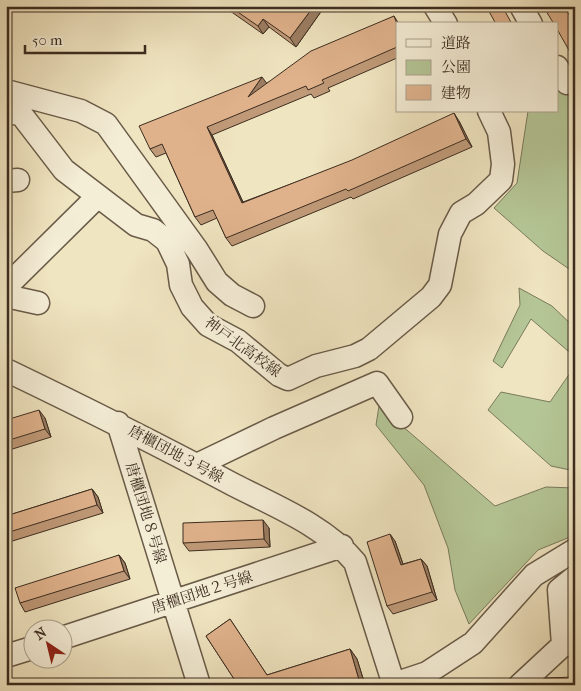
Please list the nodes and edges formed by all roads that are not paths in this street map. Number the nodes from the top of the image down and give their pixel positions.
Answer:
1 (435, 6) edge
2 (521, 6) edge
3 (445, 22) edge
4 (530, 22) edge
5 (6, 91) edge
6 (6, 112) edge
7 (489, 112) edge
8 (97, 197) junction
9 (6, 287) edge
10 (6, 296) edge
11 (38, 303) dead end
12 (253, 306) dead end
13 (6, 370) edge
14 (401, 417) dead end
15 (118, 423) junction
16 (197, 465) junction
17 (342, 546) junction
18 (575, 550) edge
19 (575, 577) edge
20 (174, 602) junction
21 (72, 635) edge
22 (569, 644) edge
23 (22, 651) edge
24 (6, 656) edge
25 (394, 684) edge
26 (199, 685) edge
27 (520, 685) edge

1 - 3 street
2 - 4 street
5 - 12 street
6 - 8 street, 神戸北高校線
7 - 8 street, 神戸北高校線
8 - 9 street
10 - 11 street
13 - 15 street, 唐櫃団地３号線
14 - 16 street
15 - 16 street, 唐櫃団地３号線
15 - 20 street, 唐櫃団地８号線
16 - 17 street, 唐櫃団地３号線
17 - 20 street, 唐櫃団地２号線
17 - 25 street
18 - 25 street
19 - 22 street
20 - 21 street, 唐櫃団地２号線
20 - 26 street, 唐櫃団地８号線
22 - 27 street
23 - 24 street

